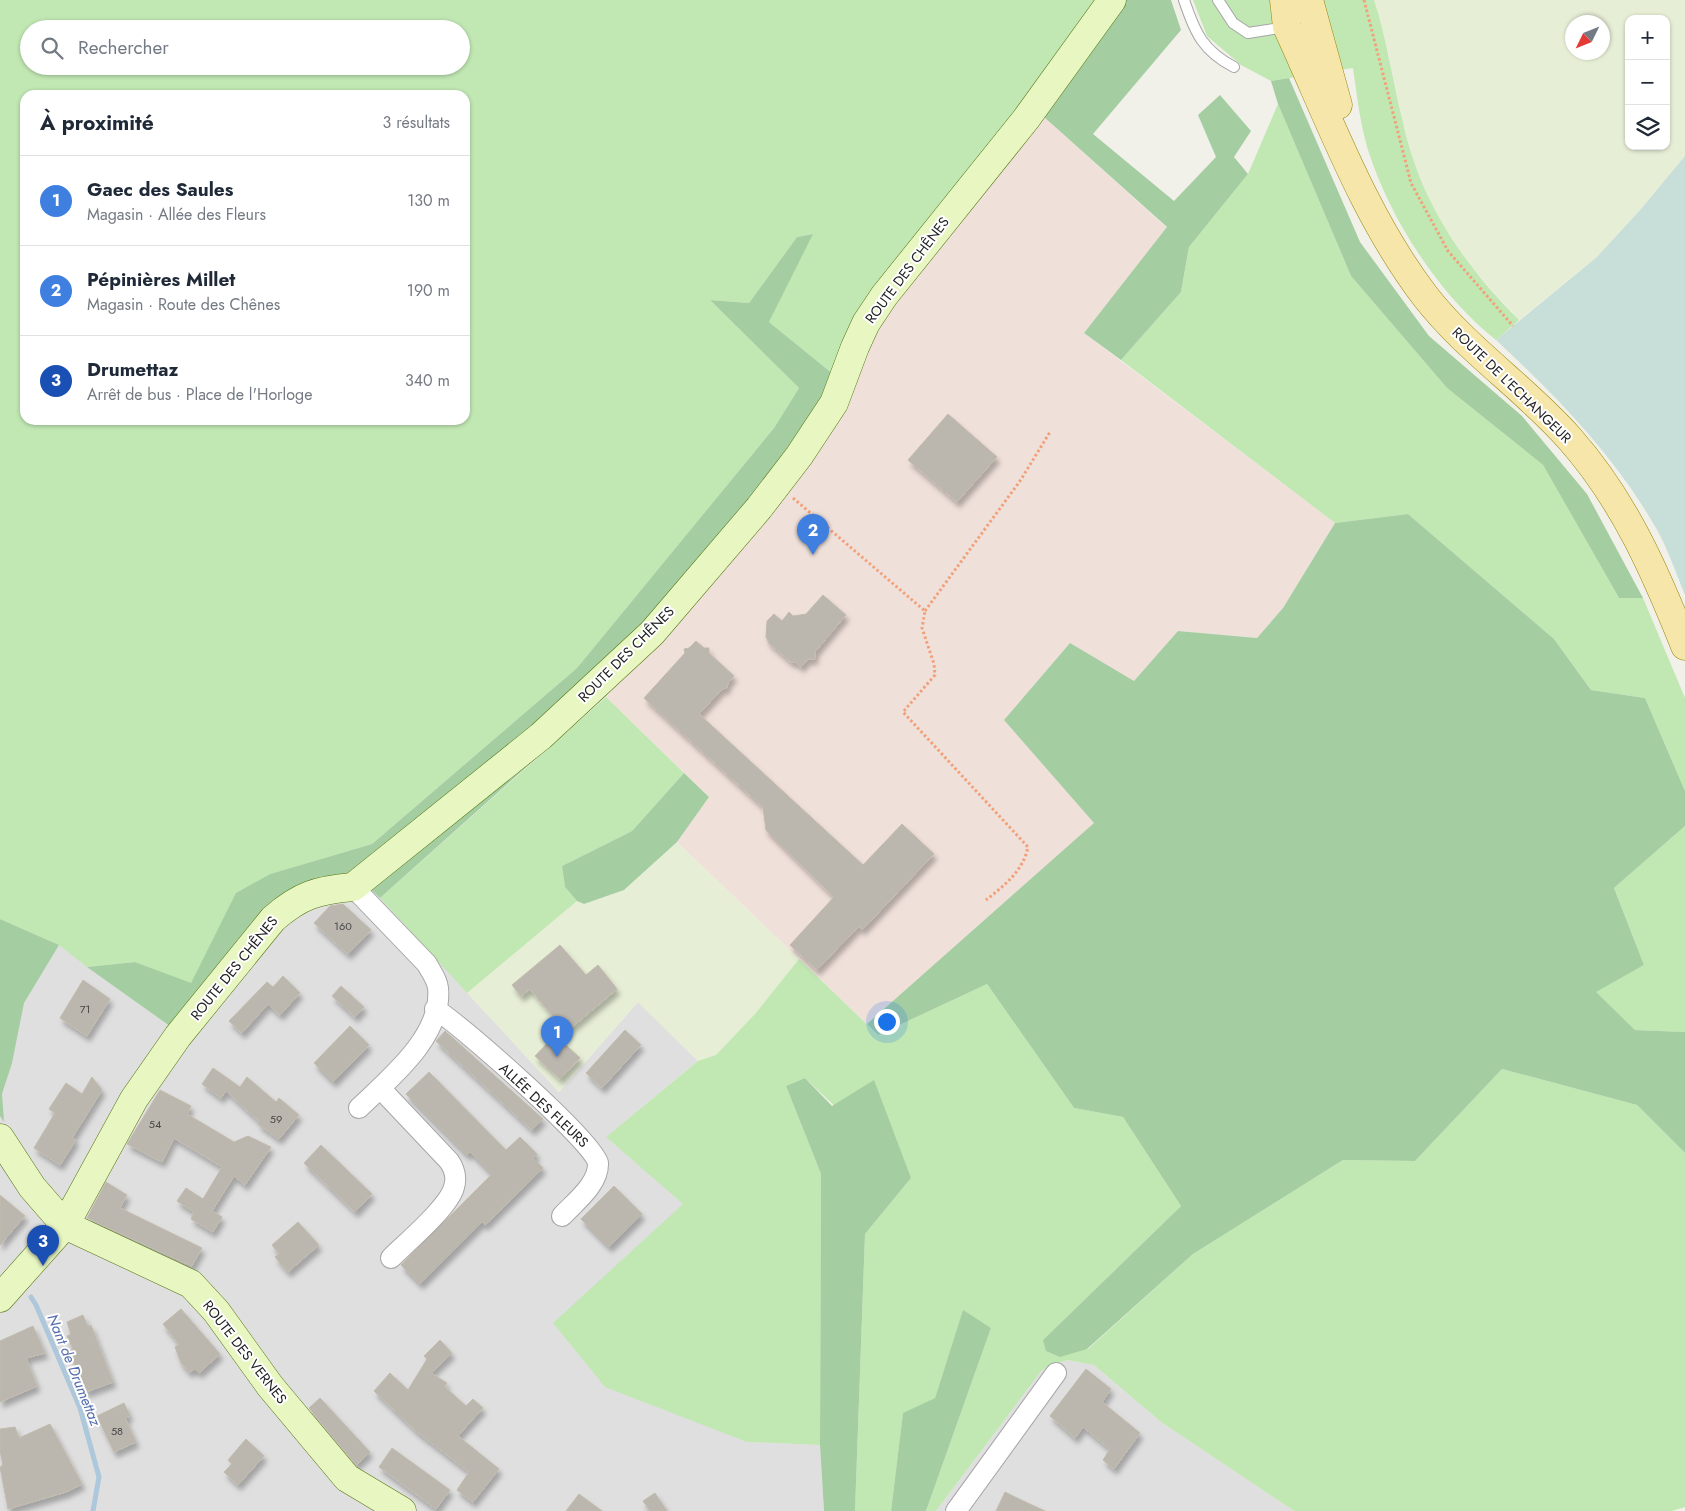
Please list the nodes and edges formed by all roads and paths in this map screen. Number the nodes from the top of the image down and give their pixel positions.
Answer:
1 (1112, 0) edge
2 (1184, 0) edge
3 (1218, 0) edge
4 (1268, 0) edge
5 (1364, 0) edge
6 (1299, 15) edge
7 (1234, 66) dead end
8 (1513, 326) dead end
9 (1050, 432) dead end
10 (778, 484) junction
11 (925, 611) junction
12 (1685, 646) edge
13 (353, 887) junction
14 (986, 900) dead end
15 (435, 1009) junction
16 (380, 1088) junction
17 (359, 1108) dead end
18 (0, 1138) edge
19 (562, 1216) dead end
20 (65, 1225) junction
21 (391, 1258) dead end
22 (2, 1294) edge
23 (1056, 1373) dead end
24 (402, 1511) edge
25 (956, 1511) edge

1 - 10 street, ROUTE DES CHÊNES
2 - 7 lane
3 - 6 lane
4 - 6 main road
5 - 8 path
6 - 12 main road, ROUTE DE L'ECHANGEUR
9 - 11 path
10 - 11 path
10 - 13 street, ROUTE DES CHÊNES
11 - 14 path
13 - 15 street
13 - 20 street, ROUTE DES CHÊNES
15 - 16 street
15 - 19 street, ALLÉE DES FLEURS
16 - 17 street
16 - 21 street
18 - 20 street
20 - 22 street, ROUTE DES CHÊNES
20 - 24 street, ROUTE DES VERNES
23 - 25 street

